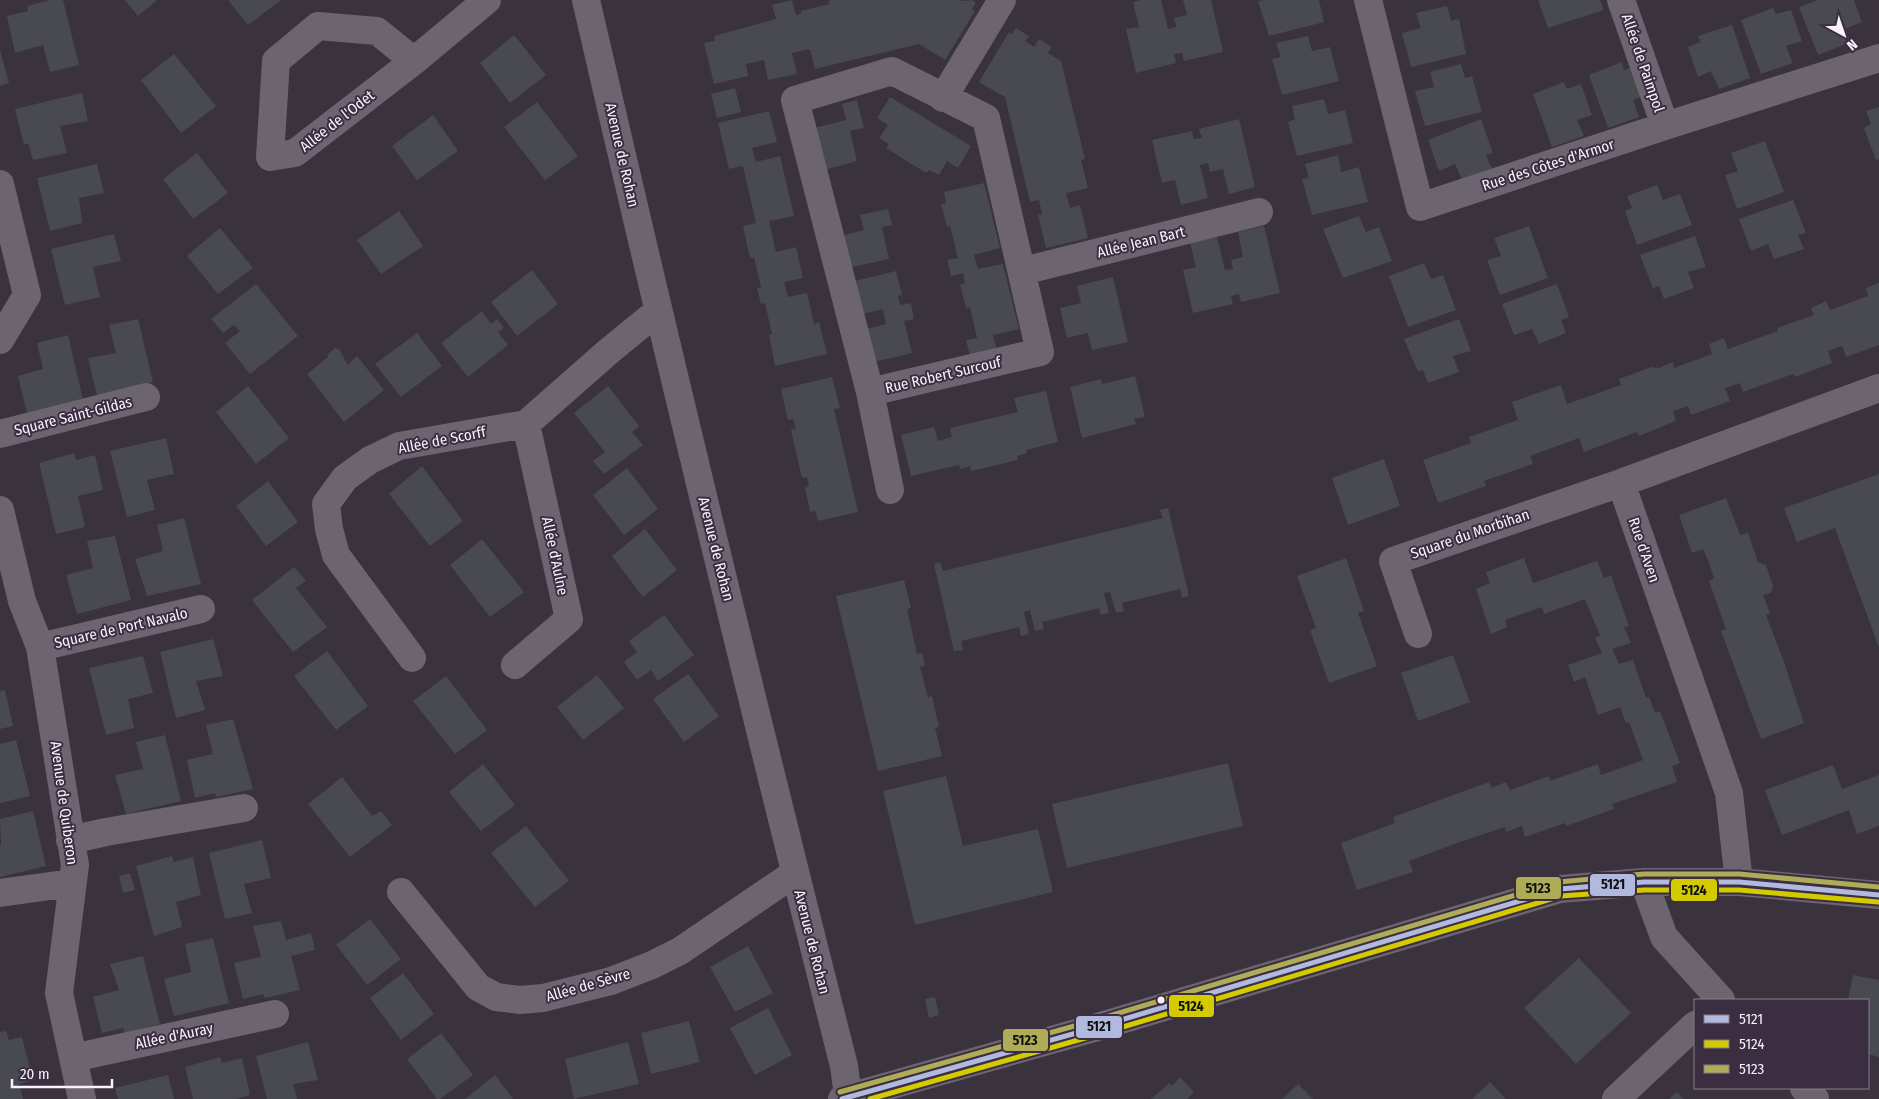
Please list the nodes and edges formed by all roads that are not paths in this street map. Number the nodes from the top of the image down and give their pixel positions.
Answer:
1 (487, 0) edge
2 (586, 0) edge
3 (1002, 0) edge
4 (1368, 0) edge
5 (1620, 0) edge
6 (1879, 58) edge
7 (414, 61) junction
8 (944, 98) junction
9 (1664, 126) junction
10 (0, 184) edge
11 (1259, 212) dead end
12 (1023, 271) junction
13 (658, 311) junction
14 (0, 340) edge
15 (870, 392) junction
16 (1877, 394) edge
17 (146, 397) dead end
18 (526, 424) junction
19 (0, 434) edge
20 (1621, 483) junction
21 (890, 490) dead end
22 (0, 510) edge
23 (201, 610) dead end
24 (1418, 634) dead end
25 (40, 647) junction
26 (412, 658) dead end
27 (515, 665) dead end
28 (244, 808) dead end
29 (70, 840) junction
30 (795, 873) junction
31 (1644, 882) junction
32 (1739, 882) junction
33 (72, 884) junction
34 (401, 892) dead end
35 (0, 893) edge
36 (1879, 894) edge
37 (1721, 999) edge
38 (275, 1014) dead end
39 (1694, 1026) edge
40 (73, 1058) junction
41 (1805, 1089) edge
42 (845, 1098) edge
43 (82, 1099) edge
44 (1616, 1099) edge
45 (1815, 1099) edge

1 - 7 street, Allée de l'Odet
2 - 13 street, Avenue de Rohan
3 - 8 street
4 - 9 street, Rue des Côtes d'Armor
5 - 9 street, Allée de Paimpol
6 - 9 street, Rue des Côtes d'Armor
7 - 7 street, Allée de l'Odet
8 - 12 street, Rue Robert Surcouf
8 - 15 street, Rue Robert Surcouf
10 - 14 street
11 - 12 street, Allée Jean Bart
12 - 15 street, Rue Robert Surcouf
13 - 18 street
13 - 30 street, Avenue de Rohan
15 - 21 street
16 - 20 street
17 - 19 street, Square Saint-Gildas
18 - 26 street, Allée de Scorff
18 - 27 street, Allée d'Aulne
20 - 24 street, Square du Morbihan
20 - 32 street, Rue d'Aven
22 - 25 street, Avenue de Quiberon
23 - 25 street, Square de Port Navalo
25 - 29 street, Avenue de Quiberon
28 - 29 street
29 - 33 street, Avenue de Quiberon
30 - 34 street, Allée de Sèvre
30 - 42 street, Avenue de Rohan
31 - 32 street
31 - 37 street
31 - 42 street
32 - 36 street
33 - 35 street
33 - 40 street, Avenue de Quiberon
38 - 40 street, Allée d'Auray
39 - 44 street
40 - 43 street, Avenue de Quiberon
41 - 45 street

